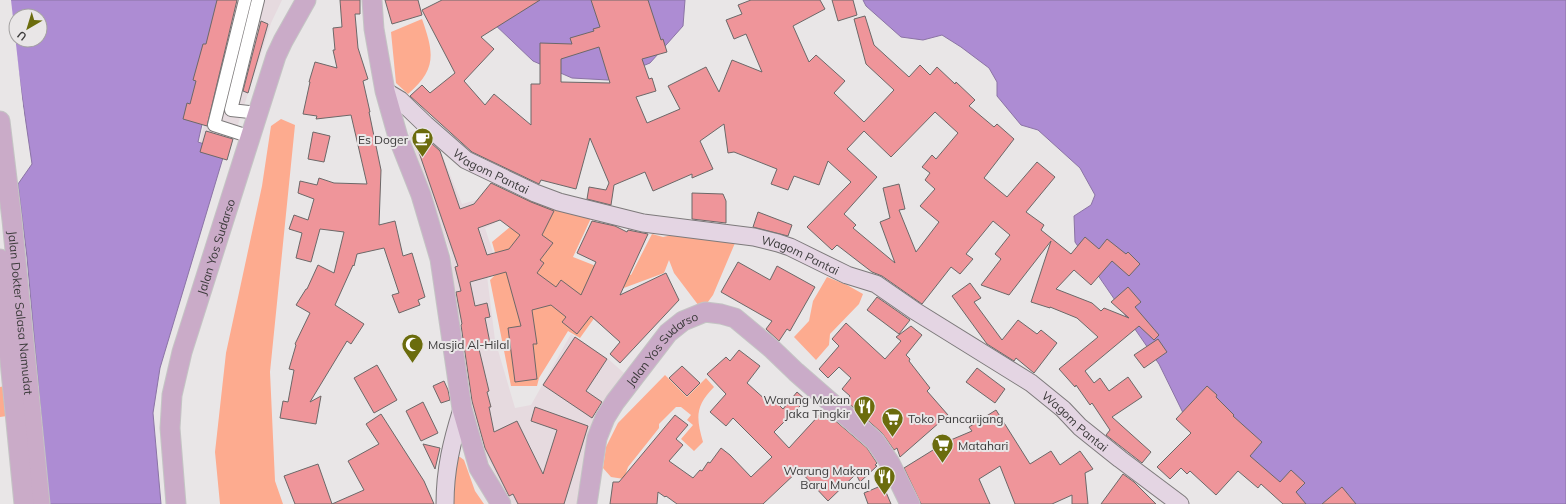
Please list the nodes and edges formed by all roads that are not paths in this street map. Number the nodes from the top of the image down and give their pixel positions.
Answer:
1 (246, 0) edge
2 (258, 0) edge
3 (306, 0) edge
4 (372, 0) edge
5 (385, 91) junction
6 (258, 113) junction
7 (0, 122) edge
8 (251, 137) junction
9 (0, 259) edge
10 (18, 353) junction
11 (462, 408) junction
12 (24, 504) edge
13 (40, 504) edge
14 (176, 504) edge
15 (444, 504) edge
16 (501, 504) edge
17 (587, 504) edge
18 (910, 504) edge
19 (1180, 504) edge

1 - 8 street
2 - 6 street
3 - 6 main road, Jalan Yos Sudarso
4 - 5 main road
5 - 11 main road
5 - 19 street, Wagom Pantai
6 - 8 main road, Jalan Yos Sudarso
7 - 10 main road, Jalan Dokter Salasa Namudat
8 - 14 main road, Jalan Yos Sudarso
9 - 10 main road, Jalan Dokter Salasa Namudat
10 - 12 main road, Jalan Dokter Salasa Namudat
10 - 13 main road, Jalan Dokter Salasa Namudat
11 - 15 street
11 - 16 main road
17 - 18 main road, Jalan Yos Sudarso

